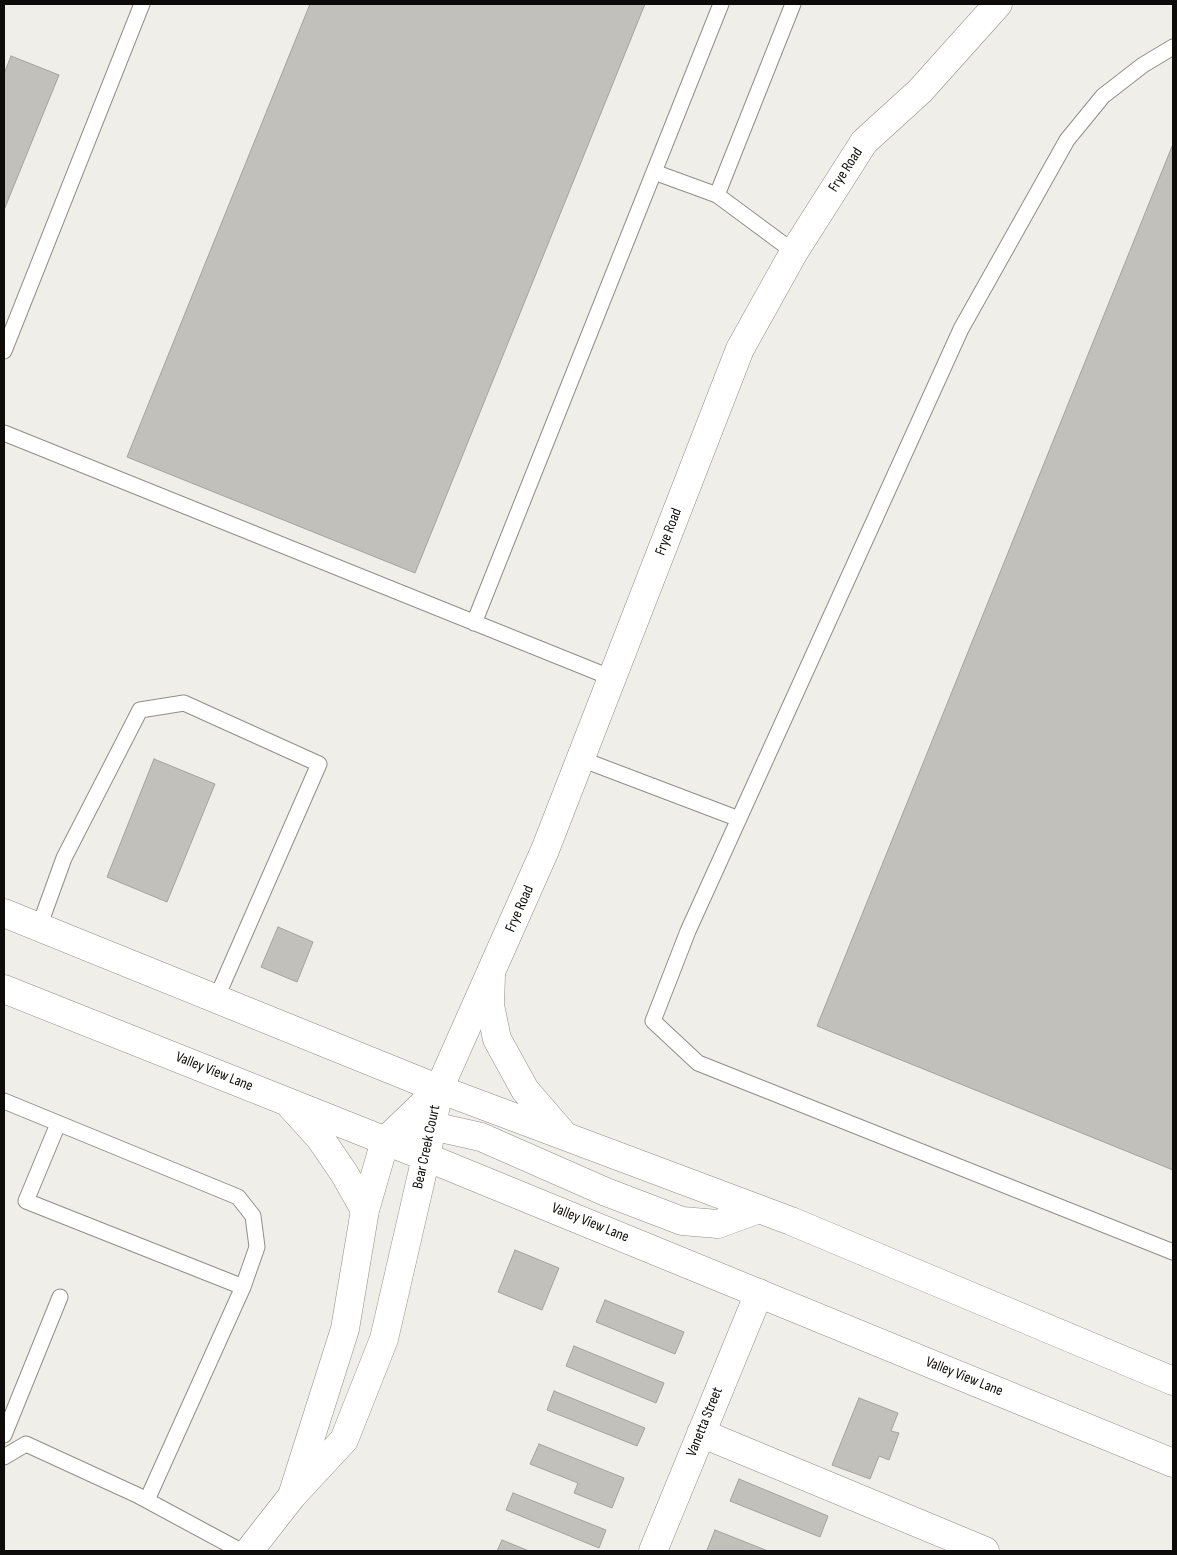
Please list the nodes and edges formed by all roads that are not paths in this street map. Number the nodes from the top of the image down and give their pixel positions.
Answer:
1 (142, 4) edge
2 (721, 4) edge
3 (792, 4) edge
4 (998, 4) edge
5 (984, 15) edge
6 (1173, 47) edge
7 (654, 172) junction
8 (717, 195) junction
9 (794, 252) junction
10 (4, 350) edge
11 (4, 433) edge
12 (474, 622) junction
13 (612, 678) junction
14 (580, 759) junction
15 (739, 819) junction
16 (4, 913) edge
17 (39, 927) junction
18 (491, 975) junction
19 (4, 989) edge
20 (216, 999) junction
21 (439, 1089) junction
22 (286, 1101) junction
23 (4, 1102) edge
24 (58, 1124) junction
25 (432, 1126) junction
26 (565, 1137) junction
27 (385, 1141) junction
28 (426, 1157) junction
29 (759, 1209) junction
30 (365, 1210) junction
31 (1173, 1252) edge
32 (242, 1287) junction
33 (759, 1292) junction
34 (60, 1297) dead end
35 (1173, 1381) edge
36 (700, 1433) junction
37 (4, 1435) edge
38 (4, 1457) edge
39 (1173, 1463) edge
40 (292, 1496) junction
41 (147, 1500) junction
42 (241, 1551) edge
43 (250, 1551) edge
44 (653, 1551) edge
45 (985, 1551) edge

1 - 10 lane
2 - 7 lane
3 - 8 lane
4 - 5 main road, Frye Road
5 - 9 main road, Frye Road
6 - 15 lane
7 - 8 lane
7 - 12 lane
8 - 9 lane
9 - 13 main road, Frye Road
11 - 12 lane
12 - 13 lane
13 - 14 main road, Frye Road
14 - 15 lane
14 - 18 main road, Frye Road
15 - 31 lane
16 - 17 main road
17 - 20 main road
17 - 20 lane
18 - 21 main road, Frye Road
18 - 26 main road
19 - 22 main road, Valley View Lane
20 - 21 main road
21 - 25 main road, Bear Creek Court
21 - 26 main road
21 - 27 main road, Bear Creek Court
22 - 27 main road, Valley View Lane
22 - 30 main road
23 - 24 lane
24 - 32 lane
24 - 32 lane
25 - 27 main road
25 - 28 main road, Bear Creek Court
25 - 29 main road
26 - 29 main road
27 - 28 main road, Valley View Lane
27 - 30 main road, Bear Creek Court
28 - 33 main road, Valley View Lane
28 - 40 main road, Bear Creek Court
29 - 35 main road
30 - 40 main road, Bear Creek Court
32 - 41 lane
33 - 36 main road, Vanetta Street
33 - 39 main road, Valley View Lane
34 - 37 lane
36 - 44 main road, Vanetta Street
36 - 45 main road
38 - 41 lane
40 - 43 main road, Bear Creek Court
41 - 42 lane

